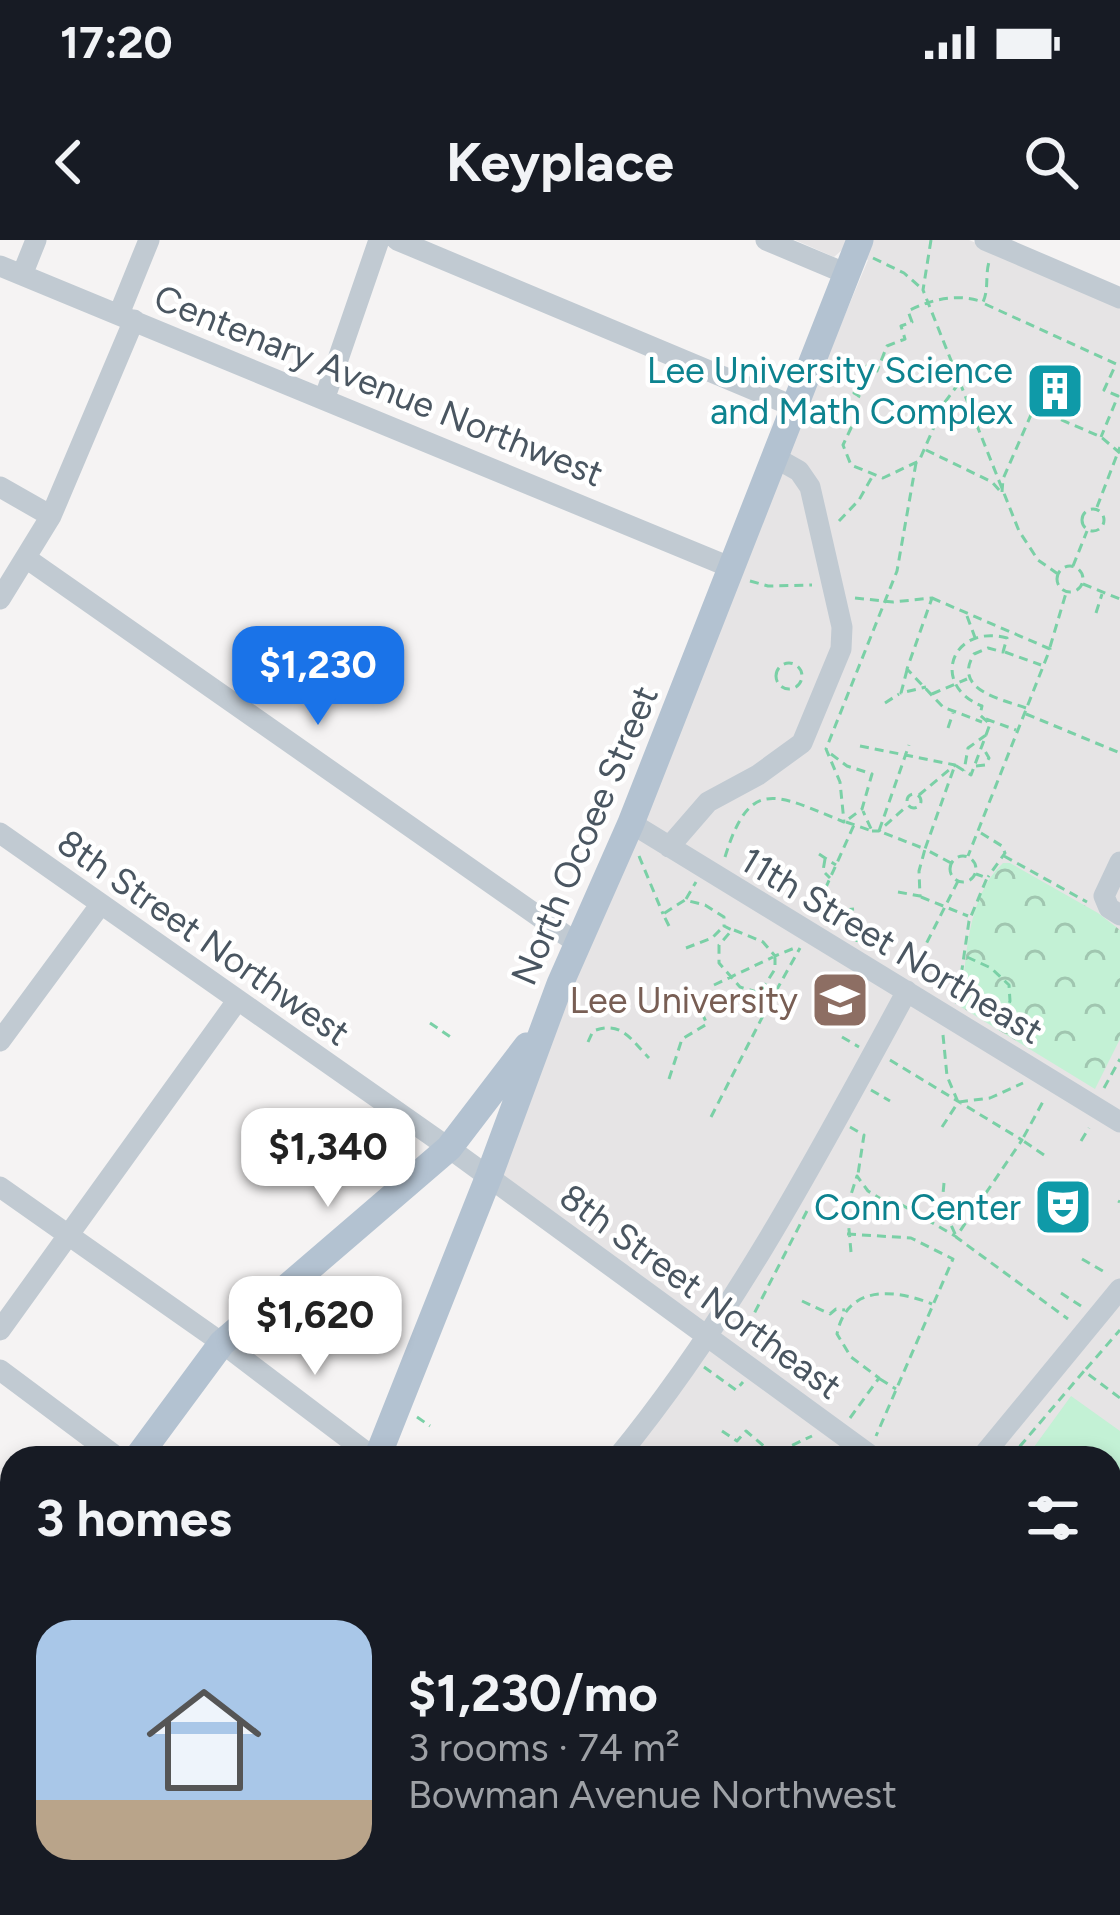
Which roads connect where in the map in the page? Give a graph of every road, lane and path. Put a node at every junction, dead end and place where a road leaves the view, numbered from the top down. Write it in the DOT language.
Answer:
graph roads {
  1 [pos="36,240"];
  2 [pos="149,240"];
  3 [pos="380,240"];
  4 [pos="397,240"];
  5 [pos="766,240"];
  6 [pos="932,240"];
  7 [pos="868,243"];
  8 [pos="988,247"];
  9 [pos="0,266"];
  10 [pos="847,274"];
  11 [pos="22,275"];
  12 [pos="923,290"];
  13 [pos="1120,298"];
  14 [pos="928,302"];
  15 [pos="983,302"];
  16 [pos="127,317"];
  17 [pos="959,383"];
  18 [pos="325,397"];
  19 [pos="795,407"];
  20 [pos="1101,437"];
  21 [pos="924,449"];
  22 [pos="1119,451"];
  23 [pos="776,458"];
  24 [pos="873,475"];
  25 [pos="1108,478"];
  26 [pos="1120,482"];
  27 [pos="0,487"];
  28 [pos="1002,494"];
  29 [pos="1096,509"];
  30 [pos="51,516"];
  31 [pos="837,523"];
  32 [pos="1088,530"];
  33 [pos="26,558"];
  34 [pos="1073,566"];
  35 [pos="740,574"];
  36 [pos="1058,574"];
  37 [pos="1082,584"];
  38 [pos="813,585"];
  39 [pos="1066,591"];
  40 [pos="1102,592"];
  41 [pos="855,598"];
  42 [pos="932,598"];
  43 [pos="0,599"];
  44 [pos="1120,599"];
  45 [pos="1096,613"];
  46 [pos="967,616"];
  47 [pos="1018,636"];
  48 [pos="1007,638"];
  49 [pos="976,640"];
  50 [pos="1050,650"];
  51 [pos="1003,652"];
  52 [pos="1043,666"];
  53 [pos="908,669"];
  54 [pos="969,679"];
  55 [pos="955,683"];
  56 [pos="782,687"];
  57 [pos="926,687"];
  58 [pos="901,693"];
  59 [pos="988,693"];
  60 [pos="932,694"];
  61 [pos="885,704"];
  62 [pos="982,706"];
  63 [pos="1026,711"];
  64 [pos="953,712"];
  65 [pos="984,721"];
  66 [pos="948,728"];
  67 [pos="1018,731"];
  68 [pos="986,735"];
  69 [pos="860,746"];
  70 [pos="909,746"];
  71 [pos="982,746"];
  72 [pos="957,747"];
  73 [pos="826,749"];
  74 [pos="967,751"];
  75 [pos="1120,753"];
  76 [pos="904,756"];
  77 [pos="955,765"];
  78 [pos="974,766"];
  79 [pos="964,771"];
  80 [pos="919,795"];
  81 [pos="908,806"];
  82 [pos="862,809"];
  83 [pos="854,825"];
  84 [pos="876,831"];
  85 [pos="978,831"];
  86 [pos="0,833"];
  87 [pos="635,840"];
  88 [pos="669,847"];
  89 [pos="925,849"];
  90 [pos="819,854"];
  91 [pos="968,856"];
  92 [pos="1004,856"];
  93 [pos="716,858"];
  94 [pos="825,859"];
  95 [pos="629,860"];
  96 [pos="1120,862"];
  97 [pos="951,863"];
  98 [pos="723,864"];
  99 [pos="838,865"];
  100 [pos="976,874"];
  101 [pos="987,878"];
  102 [pos="832,879"];
  103 [pos="697,880"];
  104 [pos="958,881"];
  105 [pos="898,892"];
  106 [pos="920,896"];
  107 [pos="685,900"];
  108 [pos="820,903"];
  109 [pos="1089,903"];
  110 [pos="100,904"];
  111 [pos="944,907"];
  112 [pos="854,910"];
  113 [pos="847,912"];
  114 [pos="663,914"];
  115 [pos="1120,915"];
  116 [pos="812,918"];
  117 [pos="970,918"];
  118 [pos="669,926"];
  119 [pos="724,926"];
  120 [pos="732,930"];
  121 [pos="783,935"];
  122 [pos="578,944"];
  123 [pos="800,946"];
  124 [pos="856,946"];
  125 [pos="686,948"];
  126 [pos="775,956"];
  127 [pos="965,957"];
  128 [pos="919,958"];
  129 [pos="731,977"];
  130 [pos="560,984"];
  131 [pos="714,985"];
  132 [pos="907,991"];
  133 [pos="760,993"];
  134 [pos="237,1001"];
  135 [pos="767,1007"];
  136 [pos="957,1007"];
  137 [pos="702,1013"];
  138 [pos="430,1023"];
  139 [pos="944,1031"];
  140 [pos="998,1033"];
  141 [pos="842,1037"];
  142 [pos="452,1039"];
  143 [pos="0,1041"];
  144 [pos="588,1042"];
  145 [pos="860,1048"];
  146 [pos="649,1058"];
  147 [pos="886,1058"];
  148 [pos="1120,1059"];
  149 [pos="669,1078"];
  150 [pos="1100,1095"];
  151 [pos="958,1102"];
  152 [pos="711,1117"];
  153 [pos="1093,1121"];
  154 [pos="1120,1122"];
  155 [pos="849,1127"];
  156 [pos="942,1127"];
  157 [pos="1022,1140"];
  158 [pos="1081,1141"];
  159 [pos="449,1148"];
  160 [pos="1044,1155"];
  161 [pos="489,1176"];
  162 [pos="857,1176"];
  163 [pos="944,1183"];
  164 [pos="0,1187"];
  165 [pos="986,1197"];
  166 [pos="810,1205"];
  167 [pos="1008,1213"];
  168 [pos="847,1234"];
  169 [pos="70,1237"];
  170 [pos="956,1238"];
  171 [pos="851,1252"];
  172 [pos="1082,1259"];
  173 [pos="771,1283"];
  174 [pos="1118,1284"];
  175 [pos="779,1288"];
  176 [pos="1061,1293"];
  177 [pos="802,1300"];
  178 [pos="932,1304"];
  179 [pos="1087,1310"];
  180 [pos="846,1311"];
  181 [pos="1120,1311"];
  182 [pos="830,1314"];
  183 [pos="1074,1322"];
  184 [pos="0,1330"];
  185 [pos="837,1330"];
  186 [pos="1120,1330"];
  187 [pos="222,1343"];
  188 [pos="710,1347"];
  189 [pos="738,1348"];
  190 [pos="0,1370"];
  191 [pos="1084,1371"];
  192 [pos="749,1378"];
  193 [pos="879,1378"];
  194 [pos="896,1389"];
  195 [pos="1120,1398"];
  196 [pos="415,1415"];
  197 [pos="846,1424"];
  198 [pos="430,1426"];
  199 [pos="722,1431"];
  200 [pos="102,1446"];
  201 [pos="146,1446"];
  202 [pos="359,1446"];
  203 [pos="380,1446"];
  204 [pos="627,1446"];
  205 [pos="765,1446"];
  206 [pos="794,1446"];
  207 [pos="835,1446"];
  208 [pos="867,1446"];
  209 [pos="875,1446"];
  210 [pos="990,1446"];
  211 [pos="1008,1446"];
  212 [pos="1020,1446"];
  1 -- 11 [label="street"];
  2 -- 16 [label="street"];
  3 -- 18 [label="street"];
  4 -- 19 [label="street"];
  5 -- 10 [label="street"];
  6 -- 12 [label="path"];
  7 -- 10 [label="main road, North Ocoee Street"];
  7 -- 12 [label="path"];
  8 -- 13 [label="street"];
  8 -- 15 [label="path"];
  9 -- 11 [label="street, Centenary Avenue Northwest"];
  10 -- 19 [label="main road, North Ocoee Street"];
  11 -- 16 [label="street, Centenary Avenue Northwest"];
  12 -- 14 [label="path"];
  14 -- 15 [label="path"];
  14 -- 17 [label="path"];
  14 -- 24 [label="path"];
  15 -- 20 [label="path"];
  16 -- 18 [label="street, Centenary Avenue Northwest"];
  16 -- 30 [label="street"];
  17 -- 21 [label="path"];
  17 -- 28 [label="path"];
  18 -- 35 [label="street, Centenary Avenue Northwest"];
  19 -- 23 [label="main road, North Ocoee Street"];
  20 -- 22 [label="path"];
  20 -- 28 [label="path"];
  21 -- 24 [label="path"];
  21 -- 28 [label="path"];
  22 -- 25 [label="path"];
  23 -- 35 [label="main road, North Ocoee Street"];
  23 -- 88 [label="street"];
  24 -- 31 [label="path"];
  25 -- 26 [label="path"];
  25 -- 29 [label="path"];
  27 -- 30 [label="street"];
  28 -- 36 [label="path"];
  29 -- 32 [label="path"];
  29 -- 32 [label="path"];
  30 -- 33 [label="street"];
  32 -- 34 [label="path"];
  33 -- 43 [label="street"];
  33 -- 122 [label="street"];
  34 -- 36 [label="path"];
  34 -- 37 [label="path"];
  35 -- 38 [label="path"];
  35 -- 87 [label="main road, North Ocoee Street"];
  36 -- 39 [label="path"];
  37 -- 39 [label="path"];
  37 -- 40 [label="path"];
  39 -- 50 [label="path"];
  40 -- 44 [label="path"];
  40 -- 45 [label="path"];
  41 -- 42 [label="path"];
  42 -- 46 [label="path"];
  42 -- 53 [label="path"];
  46 -- 47 [label="path"];
  46 -- 49 [label="path"];
  47 -- 48 [label="path"];
  47 -- 50 [label="path"];
  48 -- 49 [label="path"];
  48 -- 51 [label="path"];
  49 -- 55 [label="path"];
  50 -- 52 [label="path"];
  51 -- 52 [label="path"];
  51 -- 54 [label="path"];
  52 -- 63 [label="path"];
  53 -- 57 [label="path"];
  53 -- 58 [label="path"];
  54 -- 55 [label="path"];
  54 -- 59 [label="path"];
  55 -- 60 [label="path"];
  55 -- 62 [label="path"];
  56 -- 56 [label="path"];
  57 -- 58 [label="path"];
  57 -- 60 [label="path"];
  58 -- 61 [label="path"];
  59 -- 62 [label="path"];
  59 -- 63 [label="path"];
  60 -- 64 [label="path"];
  62 -- 65 [label="path"];
  63 -- 67 [label="path"];
  63 -- 75 [label="path"];
  64 -- 65 [label="path"];
  64 -- 66 [label="path"];
  65 -- 67 [label="path"];
  65 -- 68 [label="path"];
  67 -- 85 [label="path"];
  68 -- 71 [label="path"];
  68 -- 74 [label="path"];
  69 -- 76 [label="path"];
  70 -- 76 [label="path"];
  71 -- 78 [label="path"];
  71 -- 78 [label="path"];
  72 -- 74 [label="path"];
  73 -- 82 [label="path"];
  74 -- 79 [label="path"];
  76 -- 77 [label="path"];
  76 -- 84 [label="path"];
  77 -- 79 [label="path"];
  77 -- 80 [label="path"];
  77 -- 89 [label="path"];
  78 -- 79 [label="path"];
  80 -- 81 [label="path"];
  80 -- 81 [label="path"];
  81 -- 84 [label="path"];
  82 -- 83 [label="path"];
  82 -- 84 [label="path"];
  83 -- 84 [label="path"];
  83 -- 99 [label="path"];
  84 -- 89 [label="path"];
  85 -- 91 [label="path"];
  85 -- 92 [label="path"];
  86 -- 110 [label="street, 8th Street Northwest"];
  87 -- 88 [label="street, 11th Street Northeast"];
  87 -- 95 [label="path"];
  87 -- 114 [label="path"];
  87 -- 122 [label="main road, North Ocoee Street"];
  88 -- 132 [label="street, 11th Street Northeast"];
  89 -- 97 [label="path"];
  89 -- 106 [label="path"];
  90 -- 94 [label="path"];
  91 -- 97 [label="path"];
  91 -- 100 [label="path"];
  92 -- 101 [label="path"];
  92 -- 109 [label="path"];
  93 -- 98 [label="path"];
  94 -- 99 [label="path"];
  94 -- 102 [label="path"];
  96 -- 115 [label="street"];
  97 -- 104 [label="path"];
  99 -- 102 [label="path"];
  100 -- 101 [label="path"];
  100 -- 104 [label="path"];
  101 -- 117 [label="path"];
  102 -- 108 [label="path"];
  103 -- 107 [label="path"];
  104 -- 111 [label="path"];
  105 -- 106 [label="path"];
  106 -- 111 [label="path"];
  107 -- 114 [label="path"];
  107 -- 119 [label="path"];
  108 -- 113 [label="path"];
  108 -- 116 [label="path"];
  110 -- 134 [label="street, 8th Street Northwest"];
  110 -- 143 [label="street"];
  111 -- 117 [label="path"];
  111 -- 128 [label="path"];
  112 -- 113 [label="path"];
  113 -- 124 [label="path"];
  114 -- 118 [label="path"];
  117 -- 127 [label="path"];
  119 -- 120 [label="path"];
  119 -- 125 [label="path"];
  120 -- 126 [label="path"];
  120 -- 129 [label="path"];
  121 -- 123 [label="path"];
  122 -- 130 [label="main road, North Ocoee Street"];
  123 -- 126 [label="path"];
  123 -- 135 [label="path"];
  126 -- 129 [label="path"];
  126 -- 133 [label="path"];
  127 -- 136 [label="path"];
  127 -- 140 [label="path"];
  129 -- 131 [label="path"];
  129 -- 133 [label="path"];
  130 -- 159 [label="main road"];
  130 -- 161 [label="main road, North Ocoee Street"];
  132 -- 154 [label="street, 11th Street Northeast"];
  132 -- 188 [label="street"];
  133 -- 135 [label="path"];
  134 -- 159 [label="street, 8th Street Northwest"];
  134 -- 169 [label="street"];
  135 -- 152 [label="path"];
  137 -- 149 [label="path"];
  138 -- 142 [label="path"];
  139 -- 151 [label="path"];
  141 -- 145 [label="path"];
  144 -- 146 [label="path"];
  147 -- 151 [label="path"];
  148 -- 150 [label="path"];
  151 -- 156 [label="path"];
  151 -- 157 [label="path"];
  151 -- 157 [label="path"];
  153 -- 158 [label="path"];
  155 -- 162 [label="path"];
  157 -- 160 [label="path"];
  157 -- 165 [label="path"];
  159 -- 161 [label="street, 8th Street Northwest"];
  159 -- 187 [label="main road"];
  161 -- 188 [label="street, 8th Street Northeast"];
  161 -- 203 [label="main road, North Ocoee Street"];
  162 -- 168 [label="path"];
  162 -- 170 [label="path"];
  163 -- 170 [label="path"];
  164 -- 169 [label="street"];
  165 -- 167 [label="path"];
  165 -- 170 [label="path"];
  166 -- 173 [label="path"];
  168 -- 171 [label="path"];
  168 -- 178 [label="path"];
  169 -- 184 [label="street"];
  169 -- 187 [label="street"];
  170 -- 183 [label="path"];
  172 -- 174 [label="path"];
  173 -- 175 [label="path"];
  173 -- 189 [label="path"];
  174 -- 210 [label="street"];
  176 -- 179 [label="path"];
  177 -- 182 [label="path"];
  178 -- 180 [label="path"];
  178 -- 194 [label="path"];
  180 -- 182 [label="path"];
  180 -- 185 [label="path"];
  181 -- 211 [label="street"];
  182 -- 185 [label="path"];
  185 -- 193 [label="path"];
  186 -- 191 [label="path"];
  187 -- 201 [label="main road"];
  187 -- 202 [label="street"];
  188 -- 192 [label="path"];
  188 -- 204 [label="street"];
  188 -- 208 [label="street, 8th Street Northeast"];
  190 -- 200 [label="street"];
  191 -- 195 [label="path"];
  191 -- 212 [label="path"];
  193 -- 194 [label="path"];
  193 -- 197 [label="path"];
  194 -- 209 [label="path"];
  196 -- 198 [label="path"];
  199 -- 205 [label="path"];
  206 -- 207 [label="path"];
}
